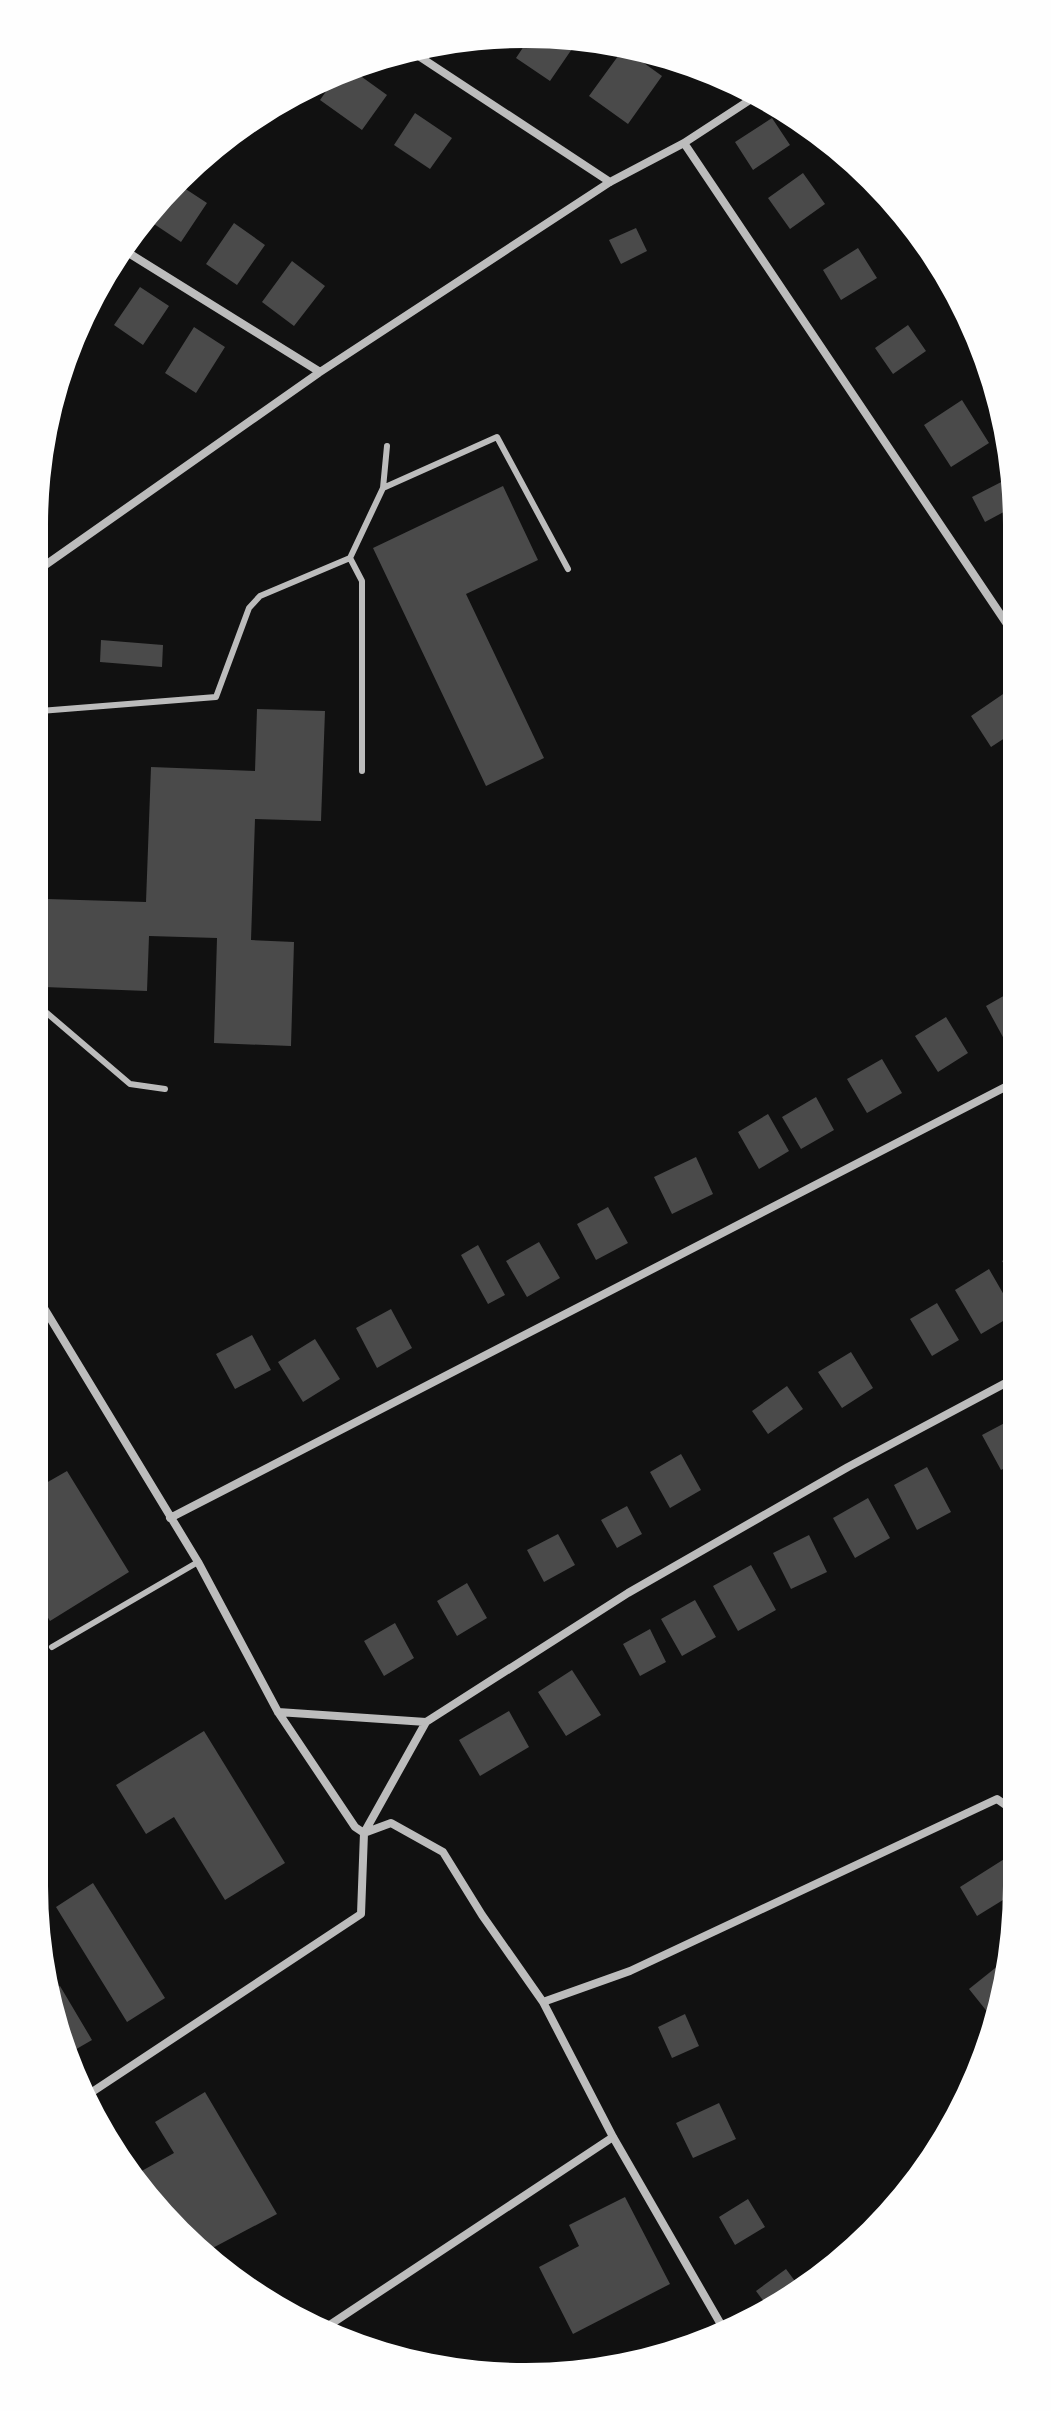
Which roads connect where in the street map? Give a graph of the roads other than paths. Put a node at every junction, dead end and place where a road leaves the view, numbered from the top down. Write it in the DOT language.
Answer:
graph roads {
  1 [pos="423,59"];
  2 [pos="746,102"];
  3 [pos="684,143"];
  4 [pos="610,182"];
  5 [pos="132,255"];
  6 [pos="320,372"];
  7 [pos="387,446"];
  8 [pos="383,488"];
  9 [pos="350,558"];
  10 [pos="48,563"];
  11 [pos="568,569"];
  12 [pos="1003,618"];
  13 [pos="48,710"];
  14 [pos="362,771"];
  15 [pos="48,1014"];
  16 [pos="1003,1088"];
  17 [pos="165,1089"];
  18 [pos="48,1315"];
  19 [pos="1003,1384"];
  20 [pos="170,1518"];
  21 [pos="198,1562"];
  22 [pos="52,1647"];
  23 [pos="278,1712"];
  24 [pos="426,1722"];
  25 [pos="1003,1803"];
  26 [pos="364,1833"];
  27 [pos="543,2002"];
  28 [pos="94,2091"];
  29 [pos="613,2137"];
  30 [pos="719,2322"];
  31 [pos="333,2323"];
  1 -- 4 [label="street"];
  2 -- 3 [label="street"];
  3 -- 4 [label="street"];
  3 -- 12 [label="street"];
  4 -- 6 [label="street"];
  5 -- 6 [label="street"];
  6 -- 10 [label="street"];
  7 -- 8 [label="lane"];
  8 -- 9 [label="lane"];
  8 -- 11 [label="lane"];
  9 -- 13 [label="lane"];
  9 -- 14 [label="lane"];
  15 -- 17 [label="lane"];
  16 -- 20 [label="street"];
  18 -- 20 [label="street"];
  19 -- 24 [label="street"];
  20 -- 21 [label="street"];
  21 -- 22 [label="lane"];
  21 -- 23 [label="street"];
  23 -- 24 [label="street"];
  23 -- 26 [label="street"];
  24 -- 26 [label="street"];
  25 -- 27 [label="street"];
  26 -- 27 [label="street"];
  26 -- 28 [label="street"];
  27 -- 29 [label="street"];
  29 -- 30 [label="street"];
  29 -- 31 [label="street"];
}
